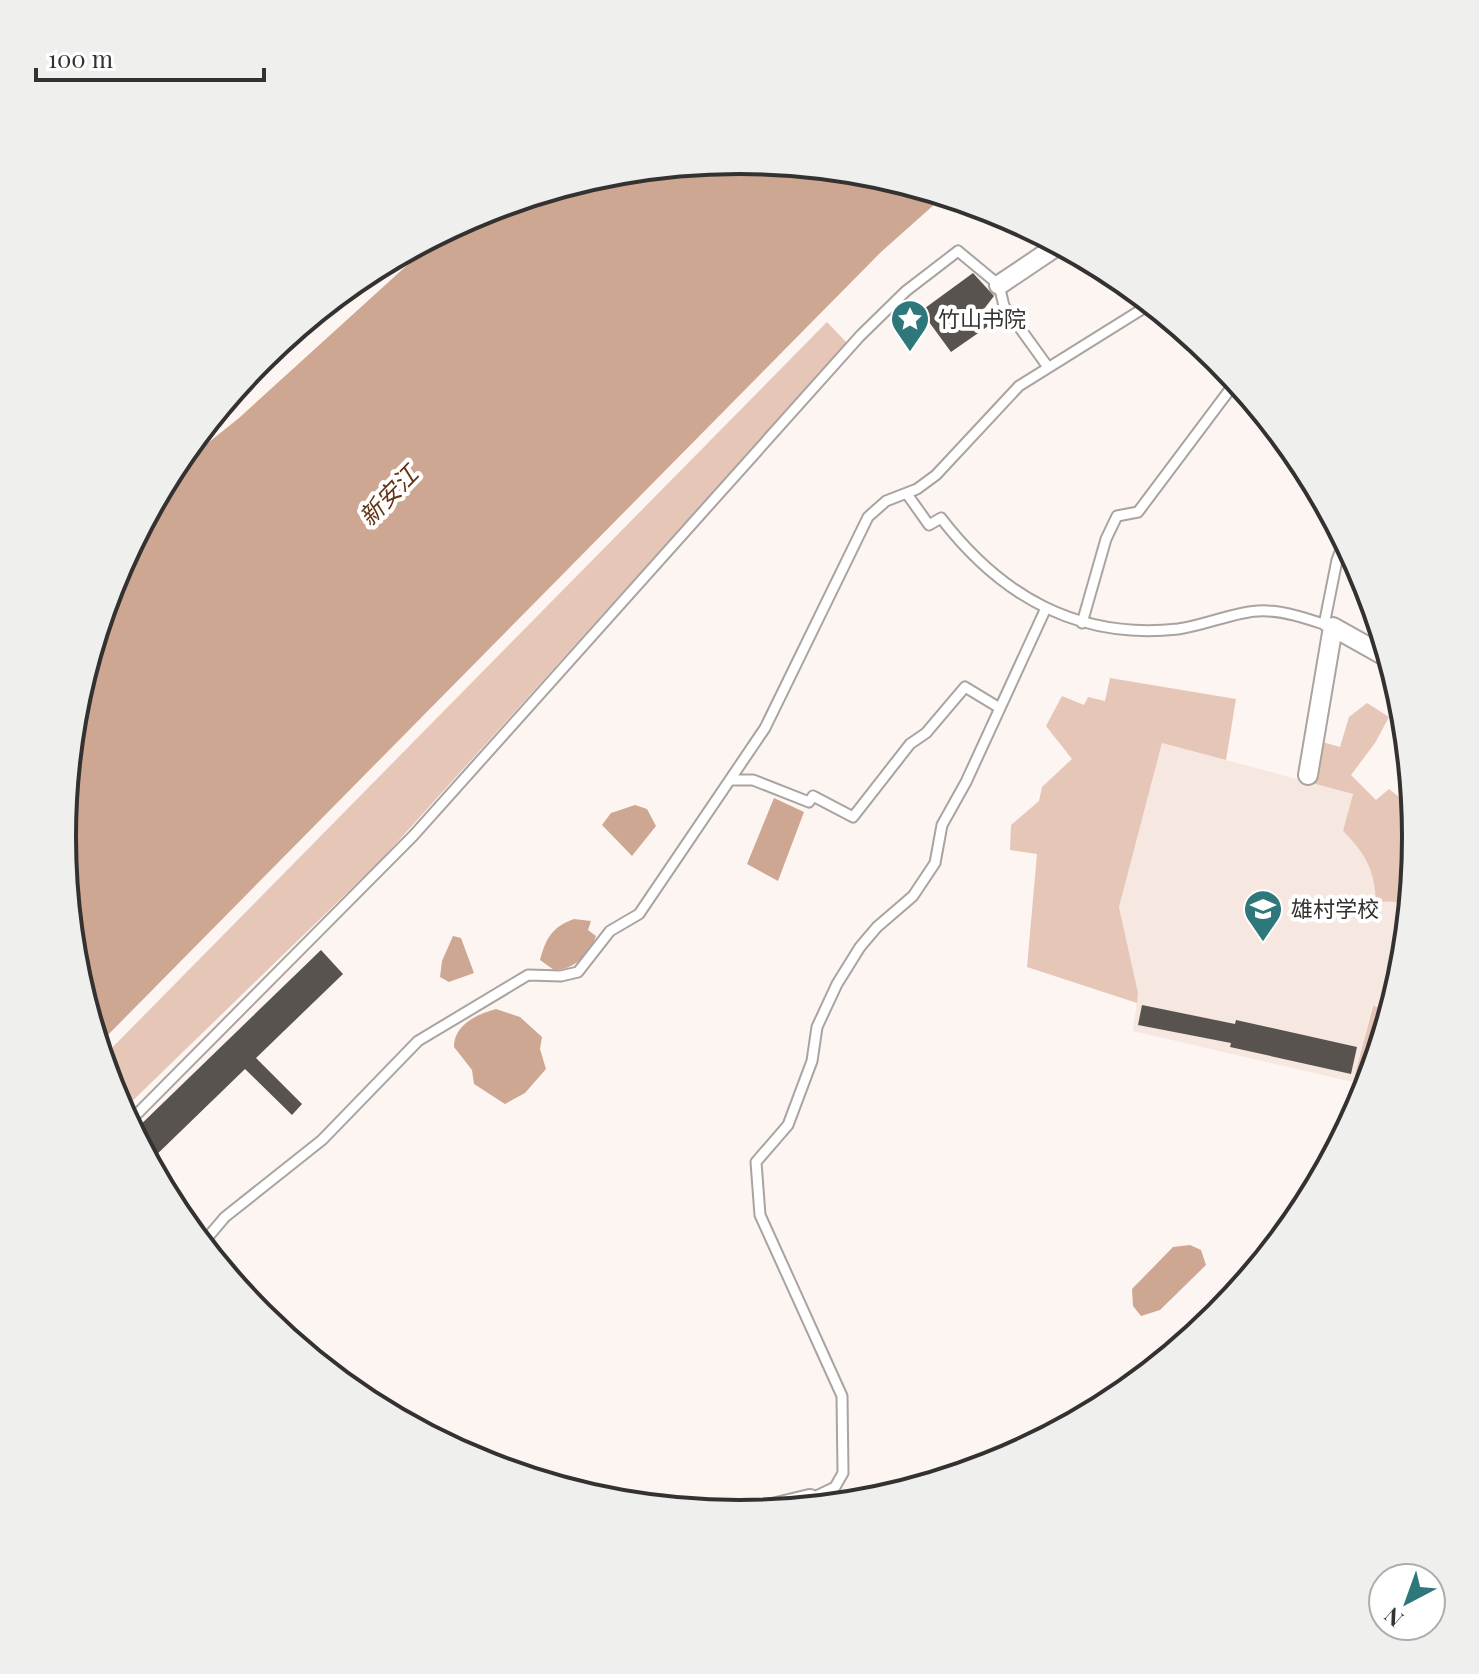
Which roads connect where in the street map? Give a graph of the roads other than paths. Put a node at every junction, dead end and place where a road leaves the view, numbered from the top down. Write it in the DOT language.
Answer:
graph roads {
  1 [pos="1050,251"];
  2 [pos="999,285"];
  3 [pos="1141,310"];
  4 [pos="1048,367"];
  5 [pos="1229,390"];
  6 [pos="907,494"];
  7 [pos="1339,554"];
  8 [pos="1046,608"];
  9 [pos="1082,623"];
  10 [pos="1329,626"];
  11 [pos="1376,651"];
  12 [pos="998,707"];
  13 [pos="1308,775"];
  14 [pos="732,780"];
  15 [pos="137,1114"];
  16 [pos="209,1236"];
  17 [pos="822,1495"];
  1 -- 2 [label="street"];
  2 -- 4 [label="lane"];
  2 -- 15 [label="lane"];
  3 -- 4 [label="lane"];
  4 -- 6 [label="lane"];
  5 -- 9 [label="lane"];
  6 -- 8 [label="lane"];
  6 -- 14 [label="lane"];
  7 -- 10 [label="lane"];
  8 -- 9 [label="lane"];
  8 -- 12 [label="lane"];
  9 -- 10 [label="lane"];
  10 -- 11 [label="street"];
  10 -- 13 [label="street"];
  12 -- 14 [label="lane"];
  12 -- 17 [label="lane"];
  14 -- 16 [label="lane"];
}
